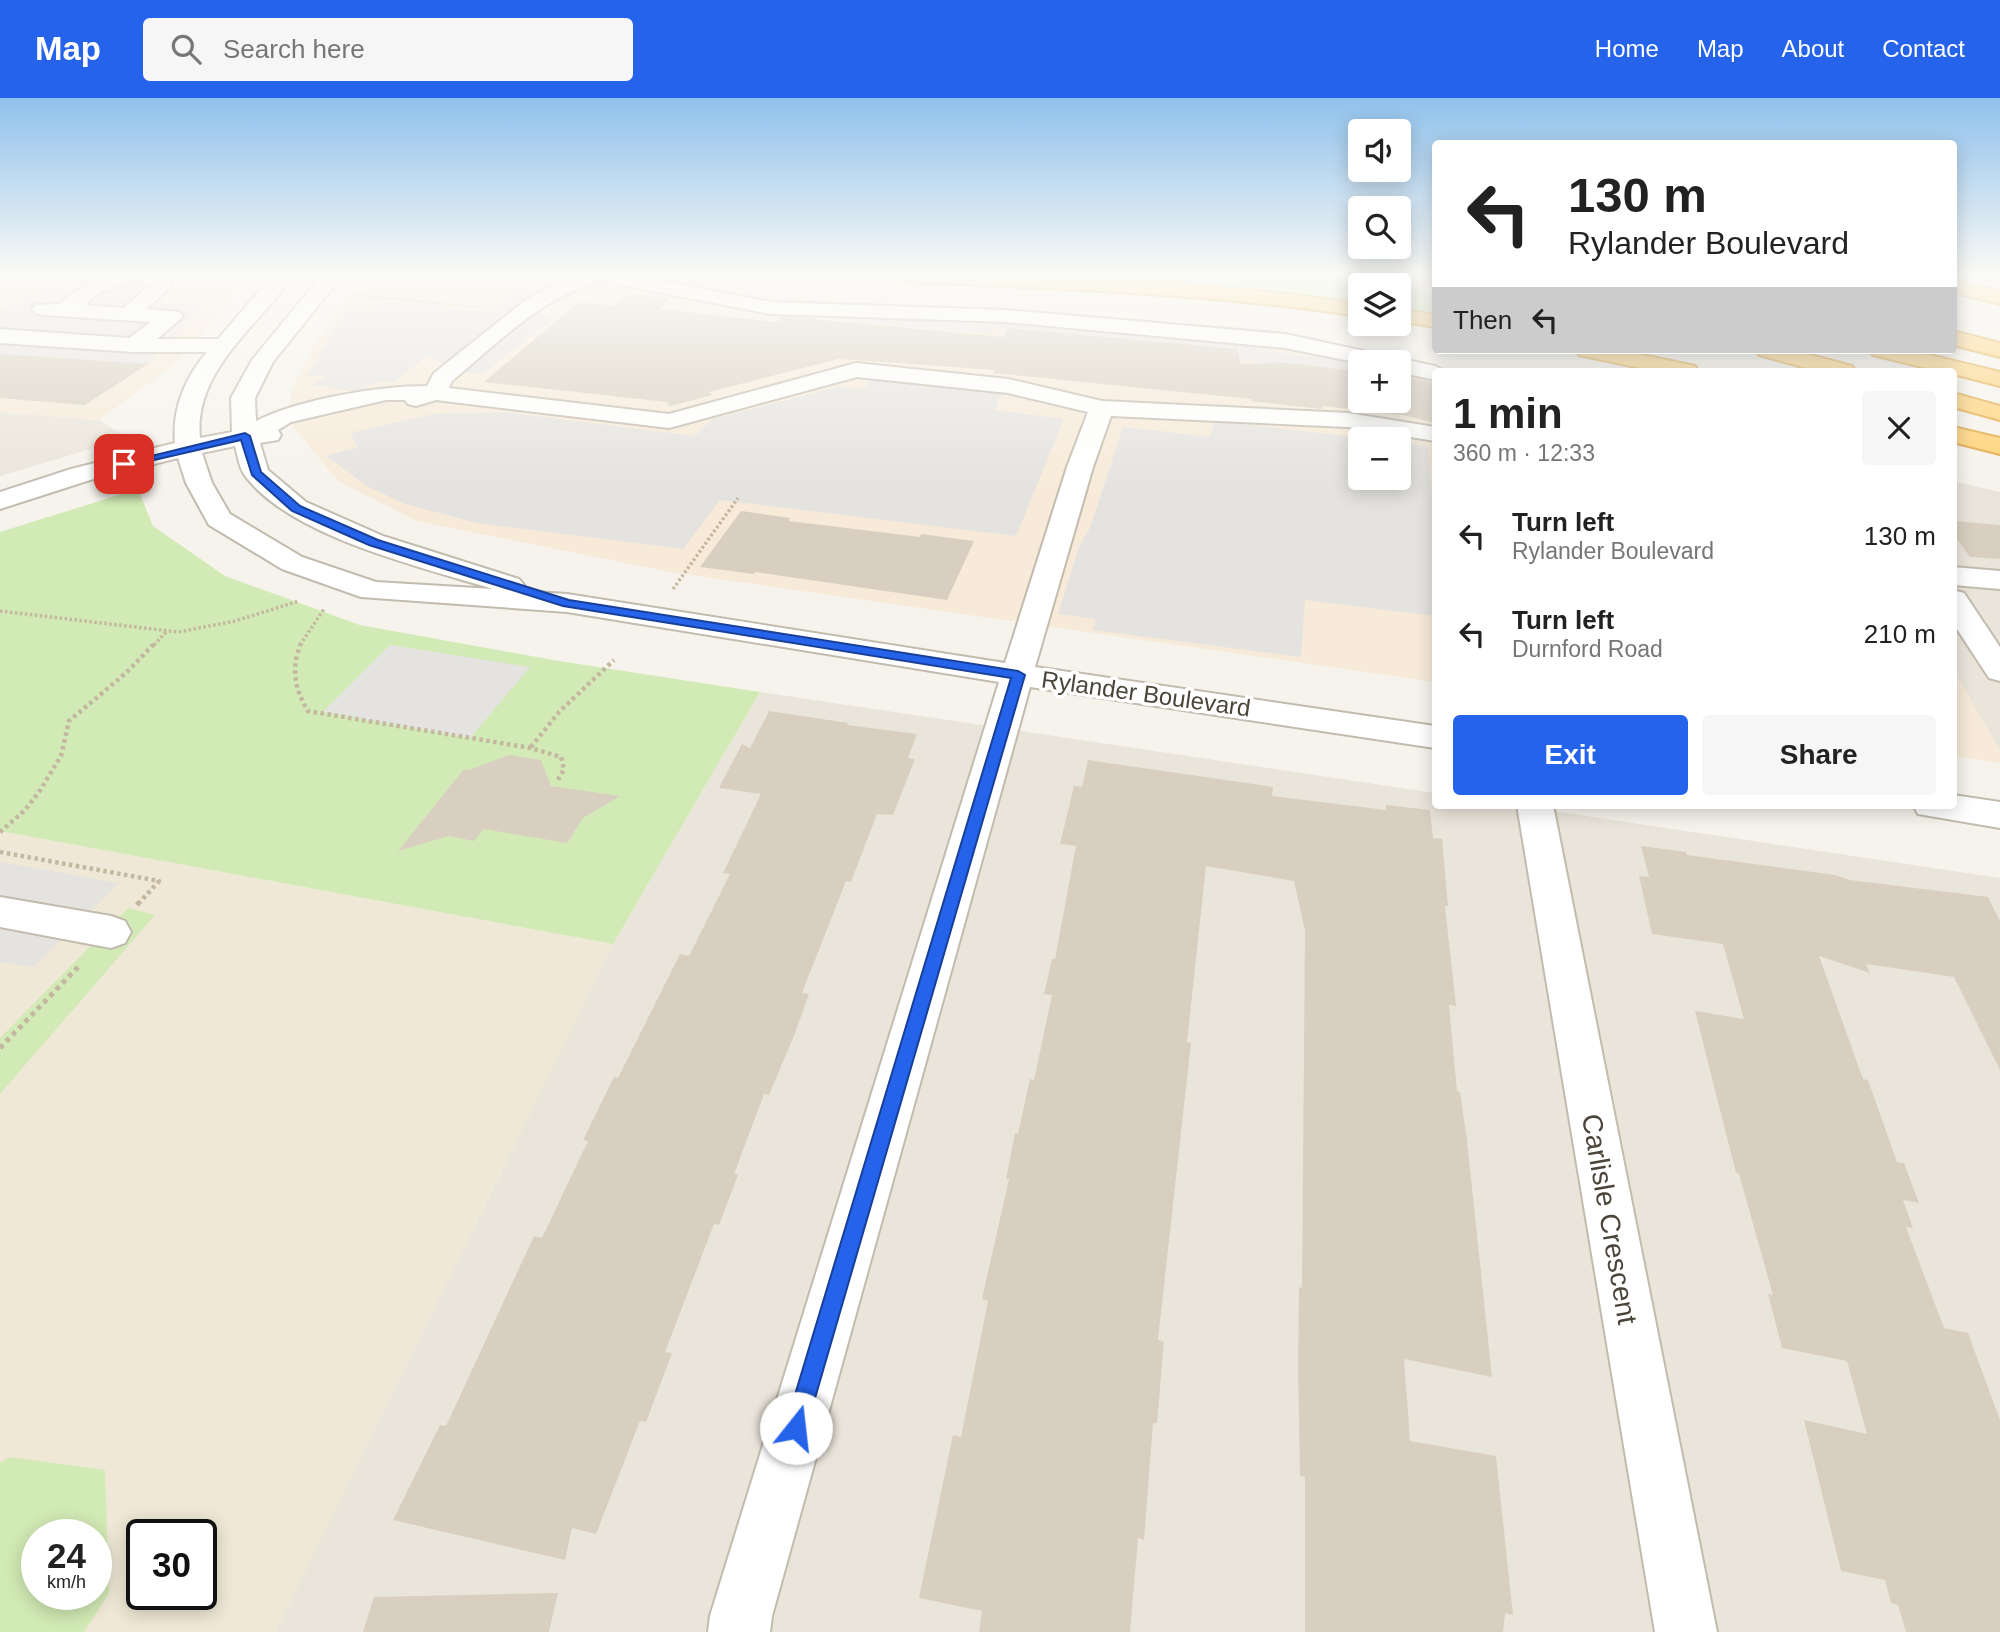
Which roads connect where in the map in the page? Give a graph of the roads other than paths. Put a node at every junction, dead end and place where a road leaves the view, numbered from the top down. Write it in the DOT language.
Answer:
graph roads {
  1 [pos="223,348"];
  2 [pos="274,348"];
  3 [pos="480,348"];
  4 [pos="1317,348"];
  5 [pos="1348,354"];
  6 [pos="1606,354"];
  7 [pos="1782,354"];
  8 [pos="1897,354"];
  9 [pos="1411,368"];
  10 [pos="1672,368"];
  11 [pos="1833,368"];
  12 [pos="1955,368"];
  13 [pos="1957,369"];
  14 [pos="1432,372"];
  15 [pos="2000,379"];
  16 [pos="435,393"];
  17 [pos="1957,401"];
  18 [pos="1102,408"];
  19 [pos="2000,413"];
  20 [pos="1432,434"];
  21 [pos="245,436"];
  22 [pos="1957,436"];
  23 [pos="2000,446"];
  24 [pos="188,448"];
  25 [pos="0,500"];
  26 [pos="1957,576"];
  27 [pos="2000,580"];
  28 [pos="568,603"];
  29 [pos="1957,605"];
  30 [pos="2000,671"];
  31 [pos="1018,675"];
  32 [pos="1432,737"];
  33 [pos="1536,809"];
  34 [pos="1957,809"];
  35 [pos="2000,815"];
  36 [pos="0,912"];
  37 [pos="111,932"];
  38 [pos="739,1632"];
  39 [pos="1686,1632"];
  1 -- 24 [label="street, Rylander Boulevard"];
  2 -- 21 [label="street, Rylander Boulevard"];
  3 -- 16 [label="street"];
  4 -- 5 [label="street"];
  6 -- 10 [label="highway"];
  7 -- 11 [label="highway"];
  8 -- 12 [label="highway"];
  9 -- 14 [label="street"];
  13 -- 15 [label="highway"];
  16 -- 18 [label="street"];
  16 -- 21 [label="street"];
  17 -- 19 [label="highway"];
  18 -- 20 [label="street"];
  18 -- 31 [label="street"];
  21 -- 24 [label="street"];
  21 -- 28 [label="street, Rylander Boulevard"];
  22 -- 23 [label="highway"];
  24 -- 25 [label="street"];
  24 -- 28 [label="street, Rylander Boulevard"];
  26 -- 27 [label="street"];
  28 -- 31 [label="street, Rylander Boulevard"];
  29 -- 30 [label="street"];
  31 -- 32 [label="street, Rylander Boulevard"];
  31 -- 38 [label="street"];
  33 -- 39 [label="street, Carlisle Crescent"];
  34 -- 35 [label="street"];
  36 -- 37 [label="street"];
}
